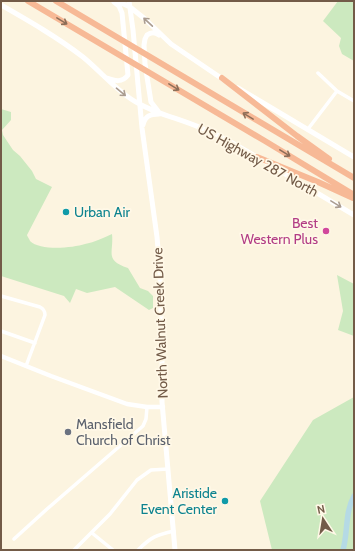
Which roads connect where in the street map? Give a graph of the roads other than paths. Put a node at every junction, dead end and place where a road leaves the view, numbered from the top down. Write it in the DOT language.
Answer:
graph roads {
  1 [pos="28,1"];
  2 [pos="114,1"];
  3 [pos="117,1"];
  4 [pos="129,1"];
  5 [pos="58,2"];
  6 [pos="1,5"];
  7 [pos="130,7"];
  8 [pos="164,38"];
  9 [pos="318,73"];
  10 [pos="105,77"];
  11 [pos="222,78"];
  12 [pos="337,91"];
  13 [pos="354,101"];
  14 [pos="140,104"];
  15 [pos="161,113"];
  16 [pos="142,128"];
  17 [pos="308,129"];
  18 [pos="256,157"];
  19 [pos="354,157"];
  20 [pos="354,174"];
  21 [pos="354,178"];
  22 [pos="354,195"];
  23 [pos="354,199"];
  24 [pos="354,215"];
  25 [pos="1,296"];
  26 [pos="1,331"];
  27 [pos="35,343"];
  28 [pos="1,356"];
  29 [pos="26,366"];
  30 [pos="147,407"];
  31 [pos="163,407"];
  32 [pos="168,469"];
  33 [pos="174,531"];
  34 [pos="92,533"];
  35 [pos="14,539"];
  36 [pos="74,550"];
  37 [pos="113,550"];
  38 [pos="138,550"];
  39 [pos="175,550"];
  1 -- 22 [label="highway, one-way"];
  2 -- 10 [label="main road"];
  3 -- 7 [label="main road"];
  4 -- 7 [label="main road, North Walnut Creek Drive"];
  21 -- 5 [label="highway, one-way"];
  6 -- 10 [label="main road, US Highway 287 North"];
  8 -- 7 [label="main road, one-way"];
  7 -- 14 [label="main road, North Walnut Creek Drive"];
  8 -- 11 [label="main road"];
  8 -- 15 [label="main road"];
  9 -- 12 [label="street"];
  10 -- 14 [label="main road, US Highway 287 North, one-way"];
  11 -- 17 [label="main road"];
  11 -- 20 [label="highway"];
  12 -- 13 [label="street"];
  12 -- 17 [label="street"];
  14 -- 15 [label="main road, US Highway 287 North"];
  14 -- 16 [label="main road, North Walnut Creek Drive"];
  15 -- 16 [label="main road"];
  15 -- 18 [label="main road, US Highway 287 North"];
  16 -- 31 [label="main road, North Walnut Creek Drive"];
  17 -- 19 [label="main road"];
  18 -- 23 [label="highway"];
  18 -- 24 [label="main road, US Highway 287 North, one-way"];
  25 -- 27 [label="street"];
  26 -- 27 [label="street"];
  27 -- 29 [label="street"];
  28 -- 29 [label="street"];
  29 -- 30 [label="street"];
  30 -- 31 [label="street"];
  30 -- 35 [label="street"];
  31 -- 32 [label="main road, North Walnut Creek Drive"];
  32 -- 33 [label="main road, North Walnut Creek Drive"];
  32 -- 34 [label="street"];
  33 -- 38 [label="street"];
  33 -- 39 [label="main road, North Walnut Creek Drive"];
  34 -- 36 [label="street"];
  34 -- 37 [label="street"];
}
